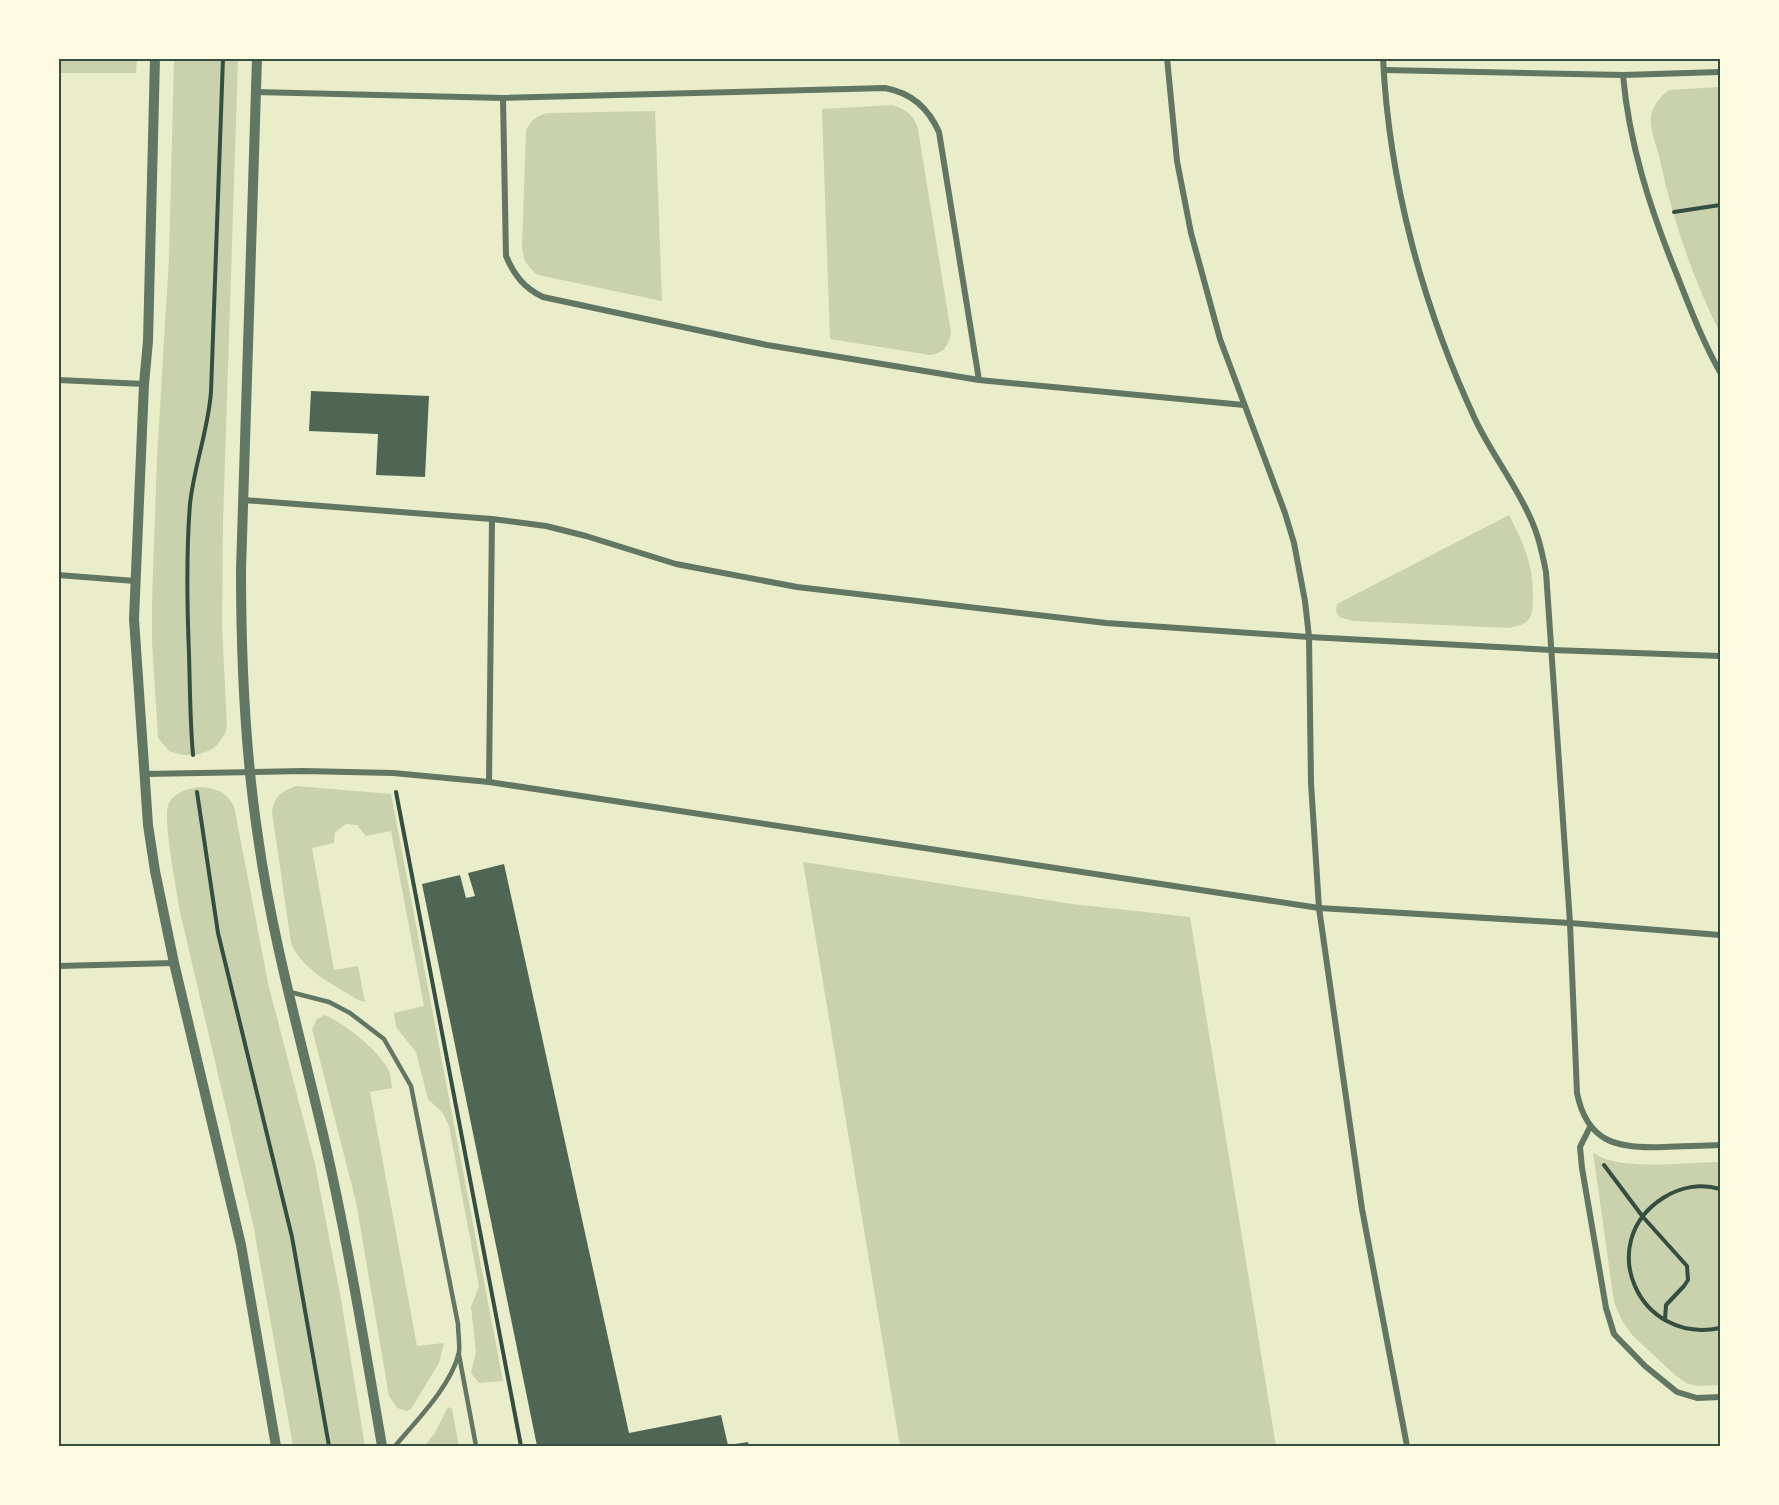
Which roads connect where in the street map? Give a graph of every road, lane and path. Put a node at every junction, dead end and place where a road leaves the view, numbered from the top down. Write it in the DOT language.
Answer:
graph roads {
  1 [pos="155,58"];
  2 [pos="257,58"];
  3 [pos="1167,58"];
  4 [pos="1383,58"];
  5 [pos="1384,70"];
  6 [pos="1720,72"];
  7 [pos="1623,75"];
  8 [pos="255,92"];
  9 [pos="503,98"];
  10 [pos="1720,205"];
  11 [pos="1654,216"];
  12 [pos="1720,372"];
  13 [pos="979,380"];
  14 [pos="58,381"];
  15 [pos="144,384"];
  16 [pos="1244,405"];
  17 [pos="243,501"];
  18 [pos="492,519"];
  19 [pos="58,575"];
  20 [pos="135,581"];
  21 [pos="1309,637"];
  22 [pos="1552,650"];
  23 [pos="1720,656"];
  24 [pos="249,771"];
  25 [pos="393,773"];
  26 [pos="144,774"];
  27 [pos="489,782"];
  28 [pos="1319,908"];
  29 [pos="1570,923"];
  30 [pos="1720,935"];
  31 [pos="174,963"];
  32 [pos="58,966"];
  33 [pos="287,991"];
  34 [pos="1590,1126"];
  35 [pos="1583,1138"];
  36 [pos="1720,1145"];
  37 [pos="1720,1189"];
  38 [pos="1643,1217"];
  39 [pos="1665,1320"];
  40 [pos="1720,1328"];
  41 [pos="459,1352"];
  42 [pos="1720,1397"];
  43 [pos="276,1446"];
  44 [pos="382,1446"];
  45 [pos="395,1446"];
  46 [pos="476,1446"];
  47 [pos="521,1446"];
  48 [pos="1407,1446"];
  1 -- 15 [label="street"];
  2 -- 8 [label="street"];
  3 -- 16 [label="street"];
  4 -- 5 [label="street"];
  5 -- 7 [label="street"];
  5 -- 22 [label="street"];
  6 -- 7 [label="street"];
  7 -- 11 [label="street"];
  8 -- 9 [label="street"];
  8 -- 17 [label="street"];
  9 -- 13 [label="street"];
  9 -- 13 [label="street"];
  10 -- 11 [label="path"];
  11 -- 12 [label="street"];
  13 -- 16 [label="street"];
  14 -- 15 [label="street"];
  15 -- 20 [label="street"];
  16 -- 21 [label="street"];
  17 -- 18 [label="street"];
  17 -- 24 [label="street"];
  18 -- 21 [label="street"];
  18 -- 27 [label="street"];
  19 -- 20 [label="street"];
  20 -- 26 [label="street"];
  21 -- 22 [label="street"];
  21 -- 28 [label="street"];
  22 -- 23 [label="street"];
  22 -- 29 [label="street"];
  24 -- 25 [label="street"];
  24 -- 26 [label="street"];
  24 -- 33 [label="street"];
  25 -- 27 [label="street"];
  25 -- 47 [label="path"];
  26 -- 31 [label="street"];
  27 -- 28 [label="street"];
  28 -- 29 [label="street"];
  28 -- 48 [label="street"];
  29 -- 30 [label="street"];
  29 -- 34 [label="street"];
  31 -- 32 [label="street"];
  31 -- 43 [label="street"];
  33 -- 41 [label="lane"];
  33 -- 44 [label="street"];
  34 -- 35 [label="street"];
  34 -- 36 [label="street"];
  35 -- 38 [label="path"];
  35 -- 42 [label="street"];
  37 -- 38 [label="path"];
  38 -- 39 [label="path"];
  38 -- 39 [label="path"];
  39 -- 40 [label="path"];
  41 -- 45 [label="lane"];
  41 -- 46 [label="lane"];
}
